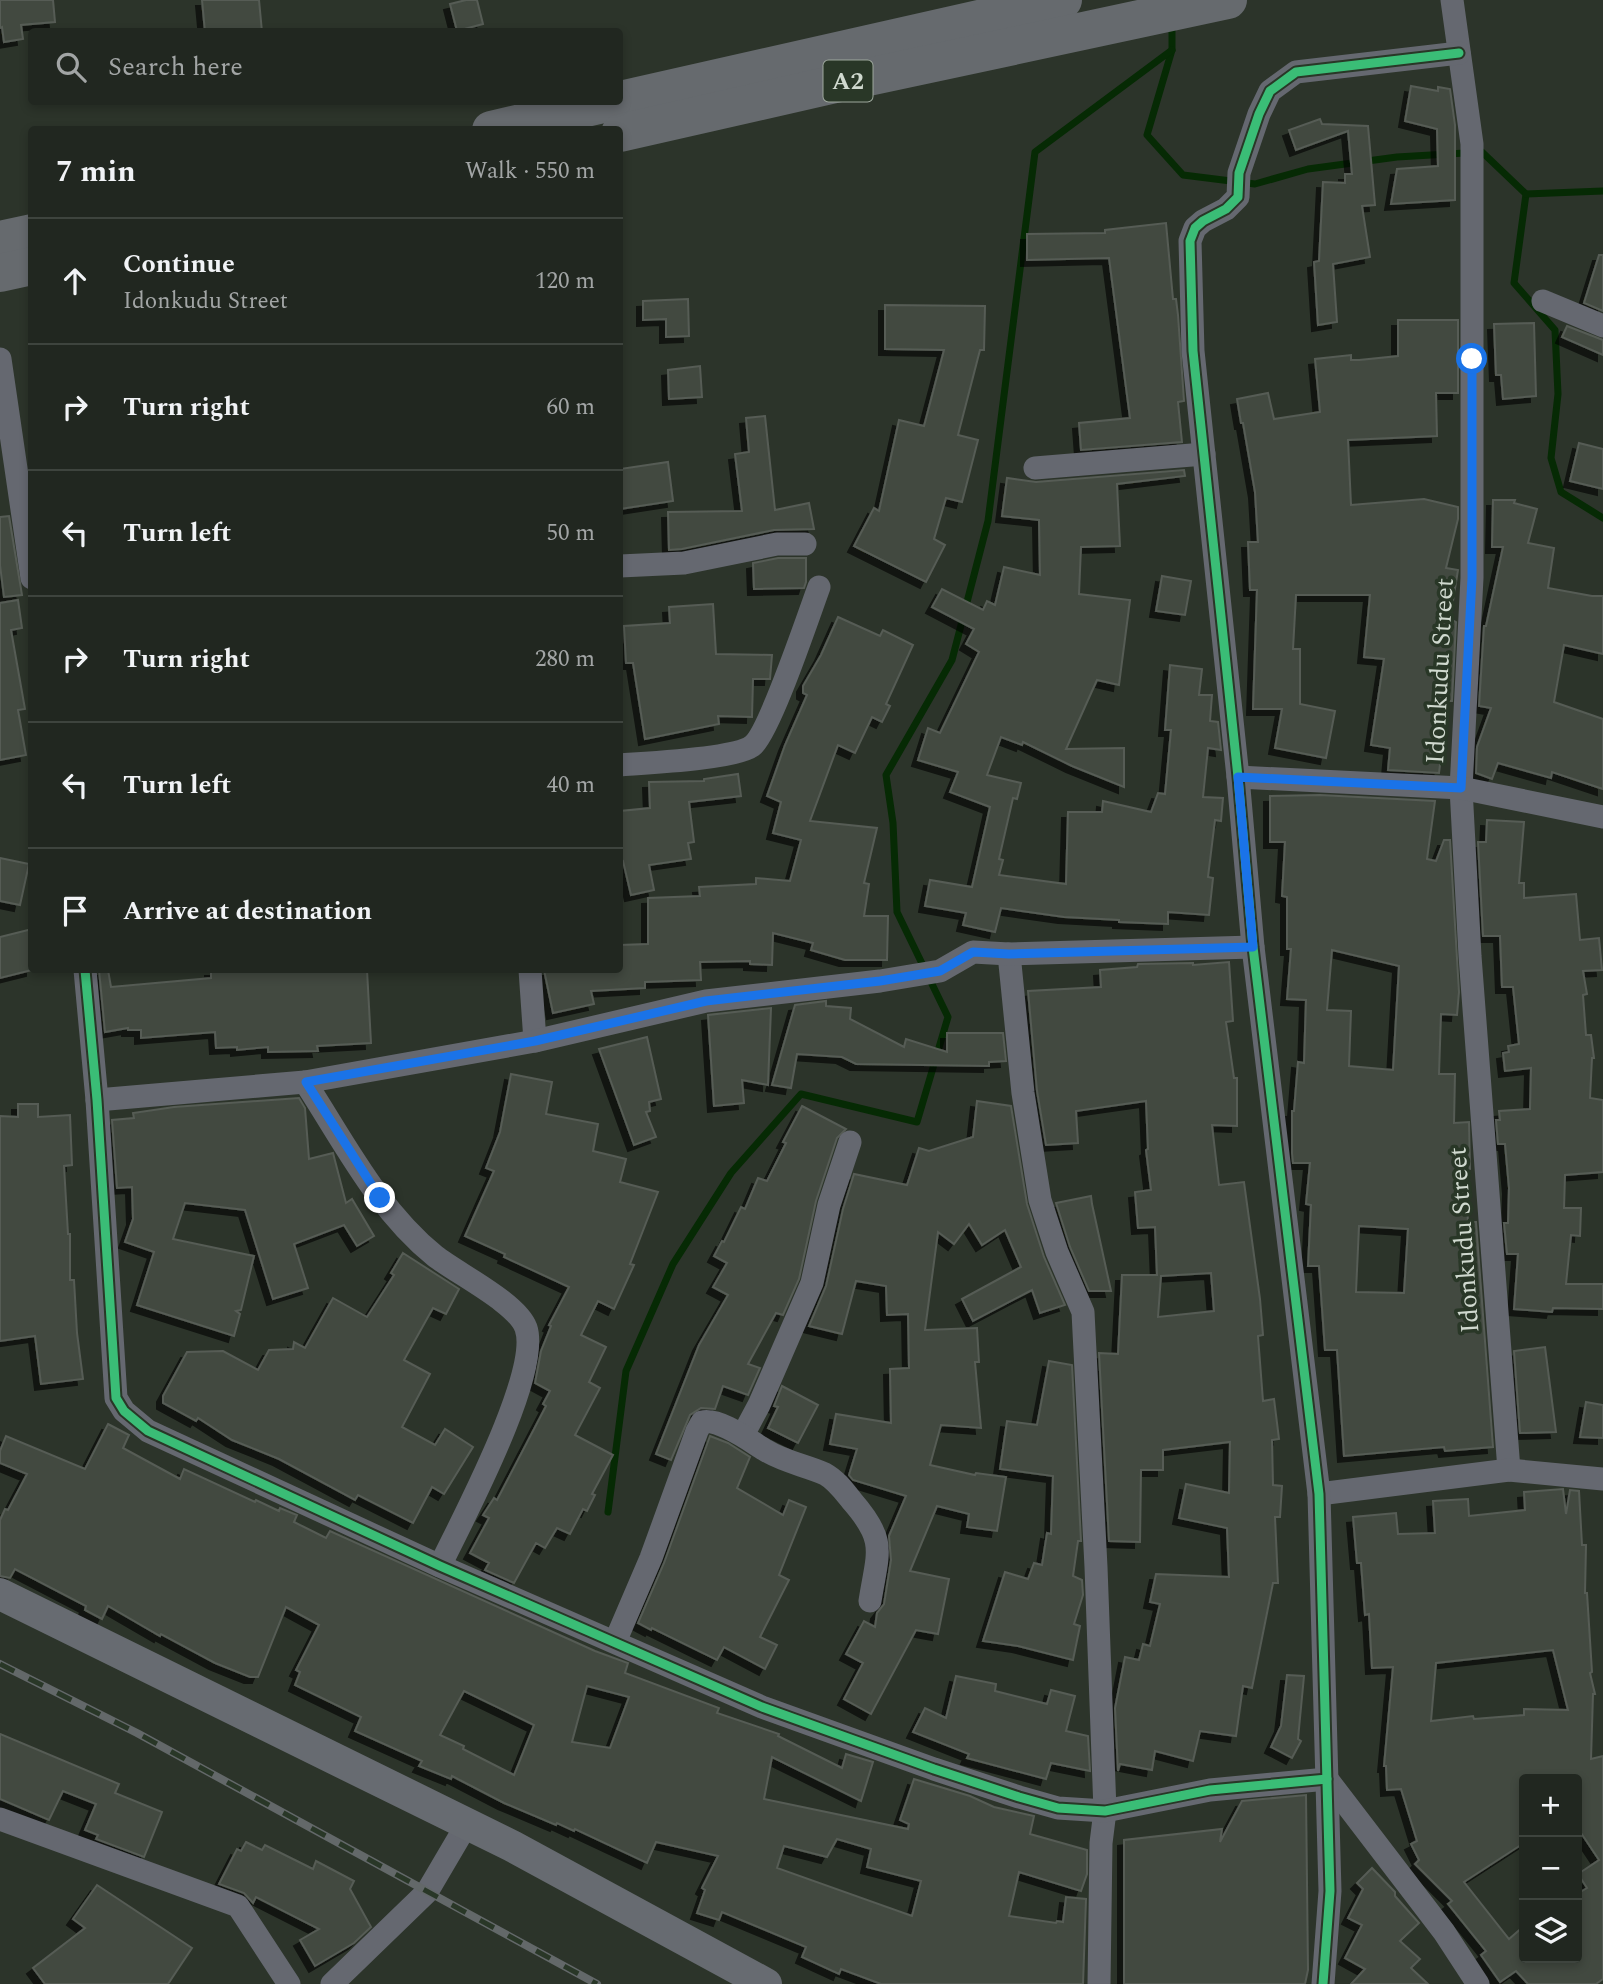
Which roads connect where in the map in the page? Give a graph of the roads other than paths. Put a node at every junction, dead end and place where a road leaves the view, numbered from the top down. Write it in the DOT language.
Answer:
graph roads {
  1 [pos="1063,0"];
  2 [pos="1228,0"];
  3 [pos="1452,0"];
  4 [pos="1459,53"];
  5 [pos="623,99"];
  6 [pos="599,105"];
  7 [pos="508,126"];
  8 [pos="623,132"];
  9 [pos="28,234"];
  10 [pos="0,240"];
  11 [pos="28,267"];
  12 [pos="0,273"];
  13 [pos="1543,301"];
  14 [pos="1603,326"];
  15 [pos="0,359"];
  16 [pos="1204,454"];
  17 [pos="1035,468"];
  18 [pos="805,544"];
  19 [pos="28,551"];
  20 [pos="623,566"];
  21 [pos="819,587"];
  22 [pos="623,765"];
  23 [pos="1238,777"];
  24 [pos="1461,788"];
  25 [pos="1603,817"];
  26 [pos="1253,947"];
  27 [pos="1009,954"];
  28 [pos="85,973"];
  29 [pos="530,973"];
  30 [pos="535,1041"];
  31 [pos="306,1082"];
  32 [pos="97,1100"];
  33 [pos="850,1142"];
  34 [pos="743,1435"];
  35 [pos="1509,1470"];
  36 [pos="1603,1479"];
  37 [pos="1319,1494"];
  38 [pos="440,1566"];
  39 [pos="0,1594"];
  40 [pos="870,1601"];
  41 [pos="615,1642"];
  42 [pos="1327,1779"];
  43 [pos="1105,1811"];
  44 [pos="0,1819"];
  45 [pos="467,1824"];
  46 [pos="289,1984"];
  47 [pos="331,1984"];
  48 [pos="766,1984"];
  49 [pos="1099,1984"];
  50 [pos="1323,1984"];
  51 [pos="1478,1984"];
  1 -- 5 [label="highway, A2"];
  2 -- 8 [label="highway, A2"];
  3 -- 4 [label="street, Idonkudu Street"];
  4 -- 16 [label="street"];
  4 -- 24 [label="street, Idonkudu Street"];
  6 -- 7 [label="highway"];
  9 -- 10 [label="highway"];
  11 -- 12 [label="highway"];
  13 -- 14 [label="street"];
  15 -- 19 [label="street"];
  16 -- 17 [label="street"];
  16 -- 23 [label="street"];
  18 -- 20 [label="street"];
  21 -- 22 [label="street"];
  23 -- 24 [label="street"];
  23 -- 26 [label="street"];
  24 -- 25 [label="street"];
  24 -- 35 [label="street, Idonkudu Street"];
  26 -- 27 [label="street"];
  26 -- 37 [label="street"];
  27 -- 30 [label="street"];
  27 -- 43 [label="street"];
  28 -- 32 [label="street"];
  29 -- 30 [label="street"];
  30 -- 31 [label="street"];
  31 -- 32 [label="street"];
  31 -- 38 [label="street"];
  32 -- 38 [label="street"];
  33 -- 34 [label="street"];
  34 -- 40 [label="street"];
  34 -- 41 [label="street"];
  35 -- 36 [label="street"];
  35 -- 37 [label="street"];
  37 -- 42 [label="street"];
  38 -- 41 [label="street"];
  39 -- 45 [label="main road"];
  41 -- 43 [label="street"];
  42 -- 43 [label="street"];
  42 -- 50 [label="street"];
  42 -- 51 [label="street"];
  43 -- 49 [label="street"];
  44 -- 46 [label="street"];
  45 -- 47 [label="street"];
  45 -- 48 [label="main road"];
}
